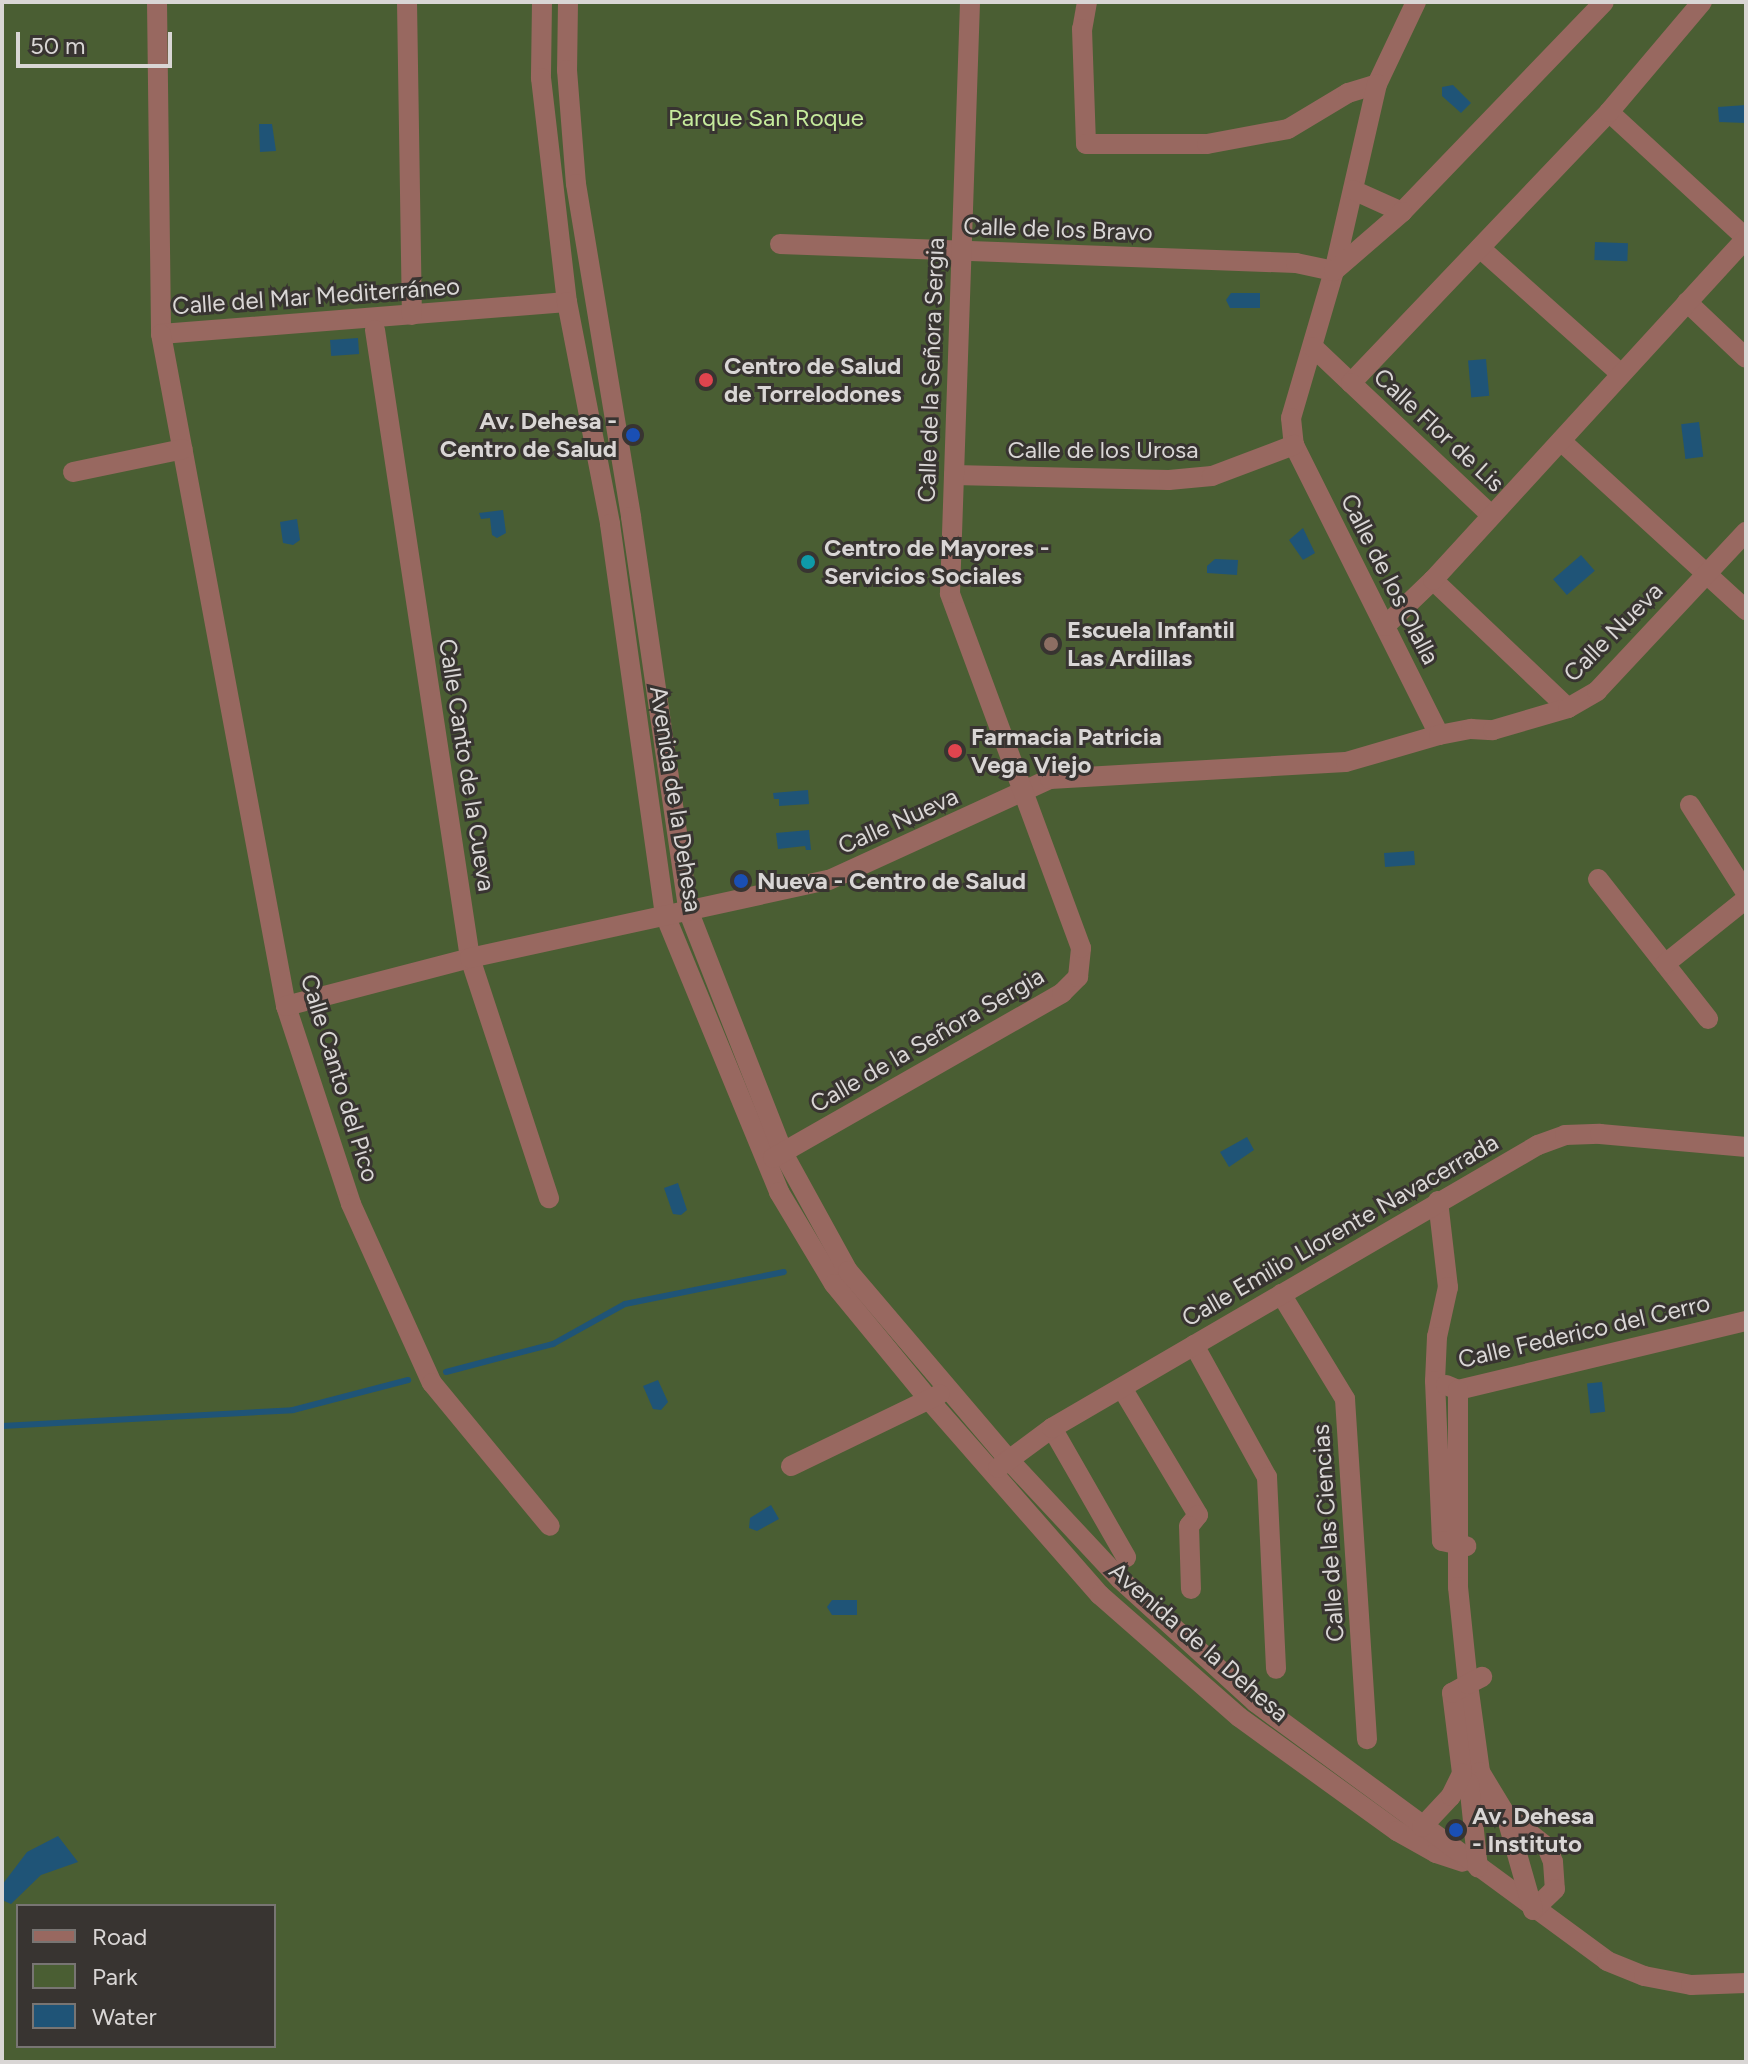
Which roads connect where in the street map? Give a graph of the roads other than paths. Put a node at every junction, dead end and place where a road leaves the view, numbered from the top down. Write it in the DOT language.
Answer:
graph roads {
  1 [pos="157,2"];
  2 [pos="407,2"];
  3 [pos="542,2"];
  4 [pos="568,2"];
  5 [pos="970,2"];
  6 [pos="1087,2"];
  7 [pos="1416,2"];
  8 [pos="1604,2"];
  9 [pos="1702,2"];
  10 [pos="1377,84"];
  11 [pos="1609,112"];
  12 [pos="1353,190"];
  13 [pos="1402,212"];
  14 [pos="584,233"];
  15 [pos="558,235"];
  16 [pos="1746,238"];
  17 [pos="780,244"];
  18 [pos="1480,248"];
  19 [pos="960,252"];
  20 [pos="1334,271"];
  21 [pos="567,302"];
  22 [pos="1687,302"];
  23 [pos="412,315"];
  24 [pos="375,330"];
  25 [pos="161,334"];
  26 [pos="1313,347"];
  27 [pos="1746,358"];
  28 [pos="1620,373"];
  29 [pos="1351,383"];
  30 [pos="1561,441"];
  31 [pos="1294,445"];
  32 [pos="183,449"];
  33 [pos="73,472"];
  34 [pos="954,475"];
  35 [pos="1491,515"];
  36 [pos="1746,532"];
  37 [pos="1707,574"];
  38 [pos="1433,580"];
  39 [pos="1746,610"];
  40 [pos="1385,626"];
  41 [pos="1568,708"];
  42 [pos="1439,735"];
  43 [pos="1022,792"];
  44 [pos="1690,805"];
  45 [pos="1598,879"];
  46 [pos="1746,896"];
  47 [pos="688,910"];
  48 [pos="665,915"];
  49 [pos="470,958"];
  50 [pos="1665,964"];
  51 [pos="286,1006"];
  52 [pos="1708,1019"];
  53 [pos="1746,1147"];
  54 [pos="774,1157"];
  55 [pos="549,1198"];
  56 [pos="1438,1201"];
  57 [pos="1281,1294"];
  58 [pos="1746,1321"];
  59 [pos="1194,1345"];
  60 [pos="1435,1381"];
  61 [pos="1122,1388"];
  62 [pos="1458,1390"];
  63 [pos="938,1395"];
  64 [pos="1052,1428"];
  65 [pos="791,1466"];
  66 [pos="1000,1466"];
  67 [pos="550,1526"];
  68 [pos="1462,1546"];
  69 [pos="1126,1557"];
  70 [pos="1191,1589"];
  71 [pos="1276,1669"];
  72 [pos="1475,1680"];
  73 [pos="1367,1739"];
  74 [pos="1466,1778"];
  75 [pos="1506,1815"];
  76 [pos="1422,1827"];
  77 [pos="1478,1868"];
  78 [pos="1533,1910"];
  79 [pos="1746,1983"];
  1 -- 25 [label="street, Calle del Mar Mediterráneo"];
  2 -- 23 [label="street"];
  3 -- 15 [label="street, Avenida de la Dehesa"];
  4 -- 14 [label="street, Avenida de la Dehesa"];
  5 -- 19 [label="street, Calle de la Señora Sergia"];
  6 -- 10 [label="street"];
  7 -- 10 [label="street"];
  8 -- 13 [label="street"];
  9 -- 11 [label="street, Calle Flor de Lis"];
  10 -- 12 [label="street"];
  11 -- 16 [label="street, Calle Flor de Lis"];
  11 -- 18 [label="street, Calle Flor de Lis"];
  12 -- 13 [label="street"];
  12 -- 20 [label="street"];
  13 -- 20 [label="street"];
  14 -- 15 [label="street"];
  14 -- 47 [label="street, Avenida de la Dehesa"];
  15 -- 21 [label="street, Avenida de la Dehesa"];
  16 -- 22 [label="street, Calle Flor de Lis"];
  17 -- 19 [label="street, Calle de los Bravo"];
  18 -- 28 [label="street"];
  18 -- 29 [label="street, Calle Flor de Lis"];
  19 -- 20 [label="street, Calle de los Bravo"];
  19 -- 34 [label="street, Calle de la Señora Sergia"];
  20 -- 26 [label="street"];
  21 -- 23 [label="street, Calle del Mar Mediterráneo"];
  21 -- 48 [label="street, Avenida de la Dehesa"];
  22 -- 27 [label="street"];
  22 -- 28 [label="street, Calle Flor de Lis"];
  23 -- 25 [label="street, Calle del Mar Mediterráneo"];
  24 -- 49 [label="street, Calle Canto de la Cueva"];
  25 -- 32 [label="street, Calle Canto del Pico"];
  26 -- 29 [label="street, Calle Flor de Lis"];
  26 -- 31 [label="street"];
  28 -- 30 [label="street, Calle Flor de Lis"];
  29 -- 35 [label="street, Calle Flor de Lis"];
  30 -- 35 [label="street, Calle Flor de Lis"];
  30 -- 37 [label="street"];
  31 -- 34 [label="street, Calle de los Urosa"];
  31 -- 40 [label="street, Calle de los Olalla"];
  32 -- 33 [label="street"];
  32 -- 51 [label="street, Calle Canto del Pico"];
  34 -- 43 [label="street, Calle de la Señora Sergia"];
  35 -- 38 [label="street, Calle Flor de Lis"];
  36 -- 37 [label="street, Calle Nueva"];
  37 -- 39 [label="street"];
  37 -- 41 [label="street, Calle Nueva"];
  38 -- 40 [label="street, Calle Flor de Lis"];
  38 -- 41 [label="street"];
  40 -- 42 [label="street, Calle de los Olalla"];
  41 -- 42 [label="street, Calle Nueva"];
  42 -- 43 [label="street, Calle Nueva"];
  43 -- 47 [label="street, Calle Nueva"];
  43 -- 54 [label="street, Calle de la Señora Sergia"];
  44 -- 46 [label="street"];
  45 -- 50 [label="street"];
  46 -- 50 [label="street"];
  47 -- 48 [label="street, Calle Nueva"];
  47 -- 54 [label="street, Avenida de la Dehesa"];
  48 -- 49 [label="street, Calle Nueva"];
  48 -- 54 [label="street, Avenida de la Dehesa"];
  49 -- 51 [label="street, Calle Nueva"];
  49 -- 55 [label="street, Calle Canto de la Cueva"];
  50 -- 52 [label="street"];
  51 -- 67 [label="street, Calle Canto del Pico"];
  53 -- 56 [label="street, Calle Emilio Llorente Navacerrada"];
  54 -- 63 [label="street, Avenida de la Dehesa"];
  56 -- 57 [label="street, Calle Emilio Llorente Navacerrada"];
  56 -- 60 [label="street"];
  57 -- 59 [label="street, Calle Emilio Llorente Navacerrada"];
  57 -- 73 [label="street, Calle de las Ciencias"];
  58 -- 62 [label="street, Calle Federico del Cerro"];
  59 -- 61 [label="street, Calle Emilio Llorente Navacerrada"];
  59 -- 71 [label="street"];
  60 -- 62 [label="street, Calle Federico del Cerro"];
  60 -- 68 [label="street"];
  61 -- 64 [label="street, Calle Emilio Llorente Navacerrada"];
  61 -- 70 [label="street"];
  62 -- 68 [label="street"];
  63 -- 65 [label="street"];
  63 -- 66 [label="street, Avenida de la Dehesa"];
  64 -- 66 [label="street, Calle Emilio Llorente Navacerrada"];
  64 -- 69 [label="street"];
  66 -- 76 [label="street, Avenida de la Dehesa"];
  66 -- 77 [label="street, Avenida de la Dehesa"];
  68 -- 72 [label="street"];
  72 -- 74 [label="street"];
  72 -- 75 [label="street"];
  74 -- 75 [label="street"];
  74 -- 76 [label="street"];
  74 -- 77 [label="street"];
  75 -- 78 [label="street"];
  75 -- 78 [label="street"];
  76 -- 77 [label="street, Avenida de la Dehesa"];
  77 -- 78 [label="street, Avenida de la Dehesa"];
  78 -- 79 [label="street, Avenida de la Dehesa"];
}
